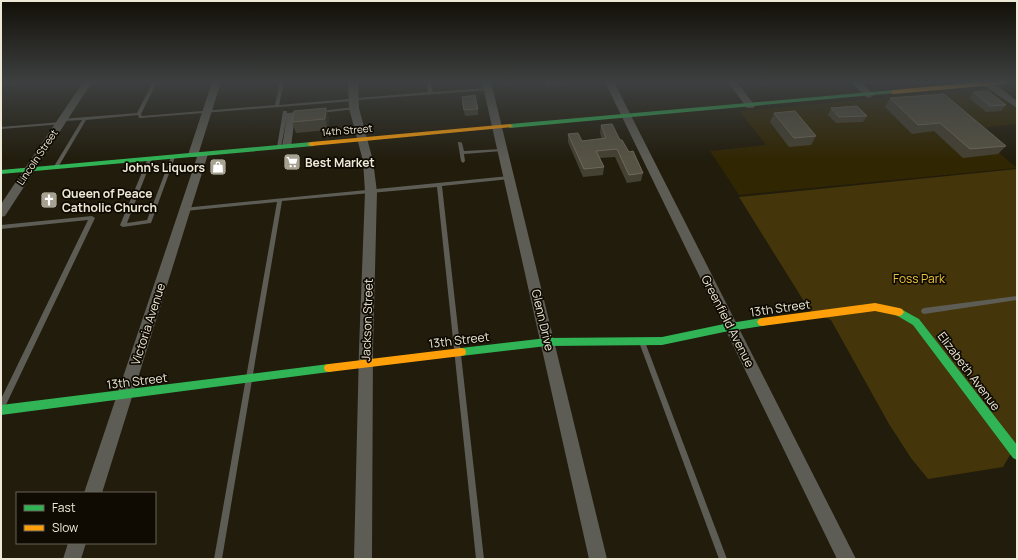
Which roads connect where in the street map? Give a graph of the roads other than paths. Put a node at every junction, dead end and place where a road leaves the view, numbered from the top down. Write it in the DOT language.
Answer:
graph roads {
  1 [pos="71,108"];
  2 [pos="142,108"];
  3 [pos="208,108"];
  4 [pos="252,108"];
  5 [pos="287,108"];
  6 [pos="331,108"];
  7 [pos="355,108"];
  8 [pos="493,108"];
  9 [pos="622,108"];
  10 [pos="726,108"];
  11 [pos="207,112"];
  12 [pos="314,112"];
  13 [pos="306,113"];
  14 [pos="139,114"];
  15 [pos="289,114"];
  16 [pos="626,117"];
  17 [pos="85,118"];
  18 [pos="62,122"];
  19 [pos="1,128"];
  20 [pos="498,128"];
  21 [pos="363,140"];
  22 [pos="460,143"];
  23 [pos="284,147"];
  24 [pos="502,150"];
  25 [pos="462,153"];
  26 [pos="198,155"];
  27 [pos="173,157"];
  28 [pos="150,159"];
  29 [pos="462,161"];
  30 [pos="55,168"];
  31 [pos="29,170"];
  32 [pos="1,172"];
  33 [pos="509,178"];
  34 [pos="439,185"];
  35 [pos="371,192"];
  36 [pos="280,200"];
  37 [pos="185,209"];
  38 [pos="1,213"];
  39 [pos="1,227"];
  40 [pos="1017,298"];
  41 [pos="924,310"];
  42 [pos="916,322"];
  43 [pos="731,326"];
  44 [pos="547,341"];
  45 [pos="642,342"];
  46 [pos="458,352"];
  47 [pos="366,363"];
  48 [pos="248,379"];
  49 [pos="125,395"];
  50 [pos="1,409"];
  51 [pos="1017,454"];
  52 [pos="93,492"];
  53 [pos="77,544"];
  54 [pos="72,559"];
  55 [pos="218,559"];
  56 [pos="363,559"];
  57 [pos="480,559"];
  58 [pos="598,559"];
  59 [pos="722,559"];
  60 [pos="847,559"];
  1 -- 18 [label="street, Lincoln Street"];
  2 -- 14 [label="lane"];
  3 -- 11 [label="street, Victoria Avenue"];
  4 -- 11 [label="lane"];
  5 -- 15 [label="lane"];
  6 -- 12 [label="lane"];
  7 -- 21 [label="street, Jackson Street"];
  8 -- 20 [label="street, Glenn Drive"];
  9 -- 16 [label="street, Greenfield Avenue"];
  10 -- 16 [label="street, 14th Street"];
  11 -- 14 [label="lane"];
  11 -- 26 [label="street, Victoria Avenue"];
  13 -- 15 [label="lane"];
  14 -- 17 [label="lane"];
  15 -- 23 [label="lane"];
  15 -- 23 [label="lane"];
  16 -- 20 [label="street, 14th Street"];
  16 -- 43 [label="street, Greenfield Avenue"];
  17 -- 18 [label="lane"];
  17 -- 30 [label="lane"];
  18 -- 19 [label="lane"];
  18 -- 31 [label="street, Lincoln Street"];
  20 -- 21 [label="street, 14th Street"];
  20 -- 24 [label="street, Glenn Drive"];
  21 -- 23 [label="street, 14th Street"];
  21 -- 35 [label="street, Jackson Street"];
  22 -- 25 [label="lane"];
  23 -- 26 [label="street, 14th Street"];
  24 -- 25 [label="lane"];
  24 -- 33 [label="street, Glenn Drive"];
  25 -- 29 [label="lane"];
  26 -- 27 [label="street, 14th Street"];
  26 -- 37 [label="street, Victoria Avenue"];
  27 -- 28 [label="street, 14th Street"];
  27 -- 28 [label="lane"];
  28 -- 30 [label="street, 14th Street"];
  30 -- 31 [label="street, 14th Street"];
  31 -- 32 [label="street, 14th Street"];
  31 -- 38 [label="street, Lincoln Street"];
  33 -- 34 [label="lane"];
  33 -- 44 [label="street, Glenn Drive"];
  34 -- 35 [label="lane"];
  34 -- 46 [label="lane"];
  35 -- 36 [label="lane"];
  35 -- 47 [label="street, Jackson Street"];
  36 -- 37 [label="lane"];
  36 -- 48 [label="lane"];
  37 -- 49 [label="street, Victoria Avenue"];
  39 -- 50 [label="lane"];
  40 -- 41 [label="lane"];
  42 -- 43 [label="street, 13th Street"];
  42 -- 51 [label="street, Elizabeth Avenue"];
  43 -- 45 [label="street, 13th Street"];
  43 -- 60 [label="street, Greenfield Avenue"];
  44 -- 45 [label="street, 13th Street"];
  44 -- 46 [label="street, 13th Street"];
  44 -- 58 [label="street, Glenn Drive"];
  45 -- 59 [label="lane"];
  46 -- 47 [label="street, 13th Street"];
  46 -- 57 [label="lane"];
  47 -- 48 [label="street, 13th Street"];
  47 -- 56 [label="street, Jackson Street"];
  48 -- 49 [label="street, 13th Street"];
  48 -- 55 [label="lane"];
  49 -- 50 [label="street, 13th Street"];
  49 -- 52 [label="street, Victoria Avenue"];
  53 -- 54 [label="street"];
}
